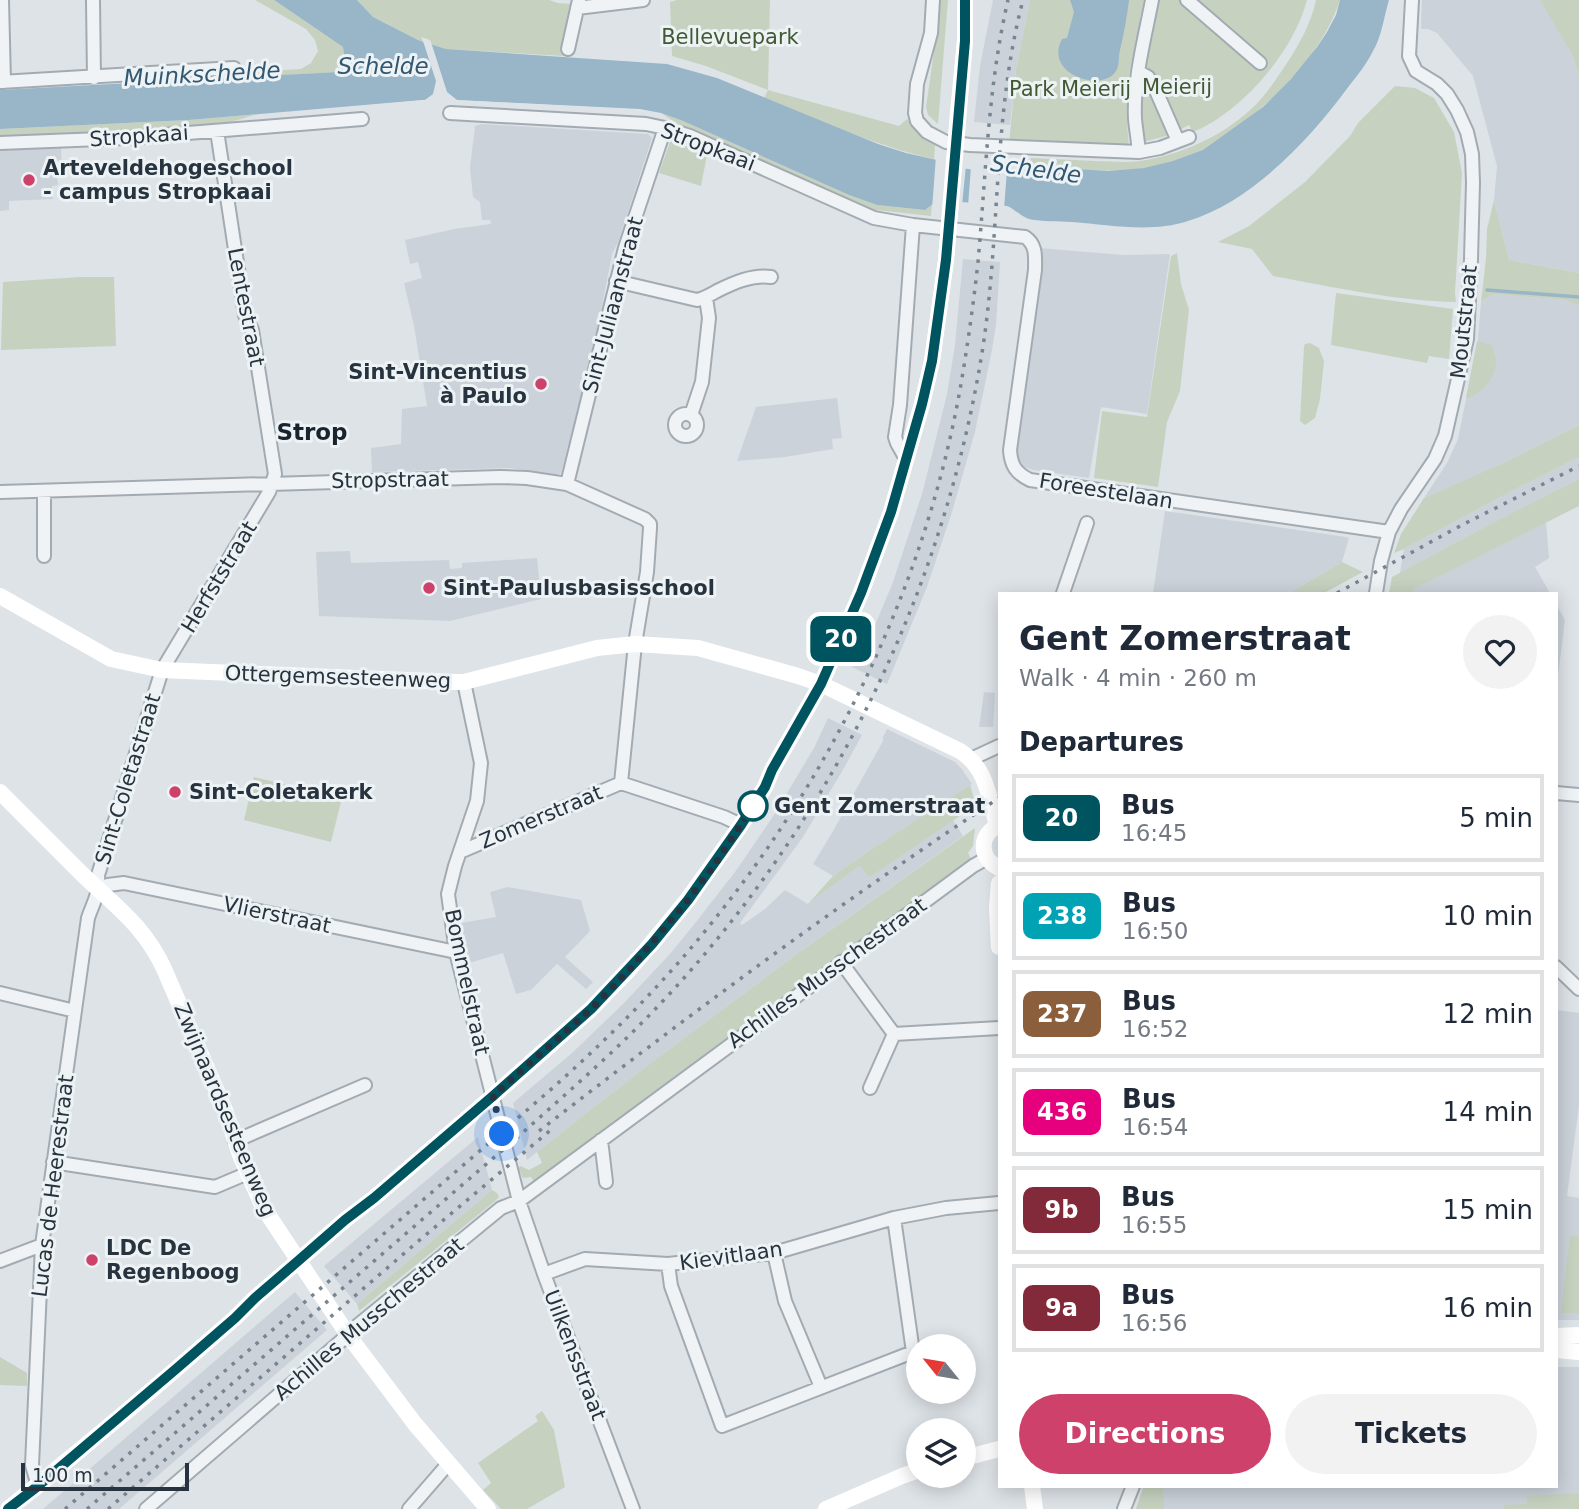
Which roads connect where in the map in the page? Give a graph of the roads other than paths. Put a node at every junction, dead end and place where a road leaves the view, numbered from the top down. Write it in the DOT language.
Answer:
graph roads {
  1 [pos="2,0"];
  2 [pos="103,0"];
  3 [pos="643,0"];
  4 [pos="933,0"];
  5 [pos="965,0"];
  6 [pos="1152,0"];
  7 [pos="1187,0"];
  8 [pos="1412,0"];
  9 [pos="578,4"];
  10 [pos="93,5"];
  11 [pos="568,49"];
  12 [pos="1259,63"];
  13 [pos="234,68"];
  14 [pos="1139,72"];
  15 [pos="94,78"];
  16 [pos="2,82"];
  17 [pos="450,113"];
  18 [pos="362,118"];
  19 [pos="665,128"];
  20 [pos="217,131"];
  21 [pos="0,142"];
  22 [pos="1139,152"];
  23 [pos="913,225"];
  24 [pos="1031,242"];
  25 [pos="771,277"];
  26 [pos="616,281"];
  27 [pos="706,298"];
  28 [pos="691,415"];
  29 [pos="906,459"];
  30 [pos="274,483"];
  31 [pos="566,484"];
  32 [pos="44,491"];
  33 [pos="0,492"];
  34 [pos="1087,523"];
  35 [pos="1388,532"];
  36 [pos="44,556"];
  37 [pos="1063,592"];
  38 [pos="1376,592"];
  39 [pos="1,600"];
  40 [pos="635,643"];
  41 [pos="162,670"];
  42 [pos="464,682"];
  43 [pos="821,684"];
  44 [pos="998,746"];
  45 [pos="971,759"];
  46 [pos="621,783"];
  47 [pos="0,792"];
  48 [pos="1558,793"];
  49 [pos="1579,795"];
  50 [pos="741,825"];
  51 [pos="998,825"];
  52 [pos="460,852"];
  53 [pos="993,863"];
  54 [pos="99,888"];
  55 [pos="456,951"];
  56 [pos="841,962"];
  57 [pos="1558,969"];
  58 [pos="1579,989"];
  59 [pos="0,993"];
  60 [pos="75,1011"];
  61 [pos="998,1028"];
  62 [pos="894,1034"];
  63 [pos="365,1084"];
  64 [pos="870,1088"];
  65 [pos="493,1096"];
  66 [pos="601,1140"];
  67 [pos="235,1141"];
  68 [pos="53,1162"];
  69 [pos="248,1174"];
  70 [pos="606,1182"];
  71 [pos="519,1201"];
  72 [pos="998,1203"];
  73 [pos="894,1218"];
  74 [pos="42,1245"];
  75 [pos="774,1252"];
  76 [pos="0,1261"];
  77 [pos="298,1261"];
  78 [pos="668,1264"];
  79 [pos="544,1274"];
  80 [pos="348,1335"];
  81 [pos="1579,1335"];
  82 [pos="1558,1336"];
  83 [pos="1558,1350"];
  84 [pos="1579,1352"];
  85 [pos="821,1387"];
  86 [pos="998,1449"];
  87 [pos="976,1455"];
  88 [pos="448,1464"];
  89 [pos="906,1475"];
  90 [pos="38,1486"];
  91 [pos="1032,1488"];
  92 [pos="1132,1488"];
  93 [pos="8,1509"];
  94 [pos="146,1509"];
  95 [pos="409,1509"];
  96 [pos="488,1509"];
  97 [pos="633,1509"];
  98 [pos="826,1509"];
  99 [pos="1035,1509"];
  100 [pos="1124,1509"];
  1 -- 16 [label="street"];
  2 -- 10 [label="street"];
  3 -- 9 [label="street"];
  4 -- 22 [label="street"];
  5 -- 29 [label="street, bridge"];
  6 -- 14 [label="street"];
  7 -- 12 [label="street"];
  8 -- 35 [label="street, Moutstraat"];
  9 -- 11 [label="street"];
  10 -- 15 [label="street"];
  13 -- 15 [label="street"];
  14 -- 22 [label="street"];
  14 -- 22 [label="street"];
  15 -- 16 [label="street"];
  17 -- 19 [label="street, Stropkaai"];
  18 -- 20 [label="street, Stropkaai"];
  19 -- 23 [label="street, Stropkaai"];
  19 -- 26 [label="street, Sint-Juliaanstraat"];
  20 -- 21 [label="street, Stropkaai"];
  20 -- 30 [label="street, Lentestraat"];
  23 -- 24 [label="street, Stropkaai"];
  23 -- 29 [label="street"];
  24 -- 35 [label="street, Foreestelaan"];
  25 -- 27 [label="street"];
  26 -- 27 [label="street"];
  26 -- 31 [label="street, Sint-Juliaanstraat"];
  27 -- 28 [label="street"];
  29 -- 43 [label="street"];
  30 -- 31 [label="street, Stropstraat"];
  30 -- 32 [label="street, Stropstraat"];
  30 -- 41 [label="street, Herfststraat"];
  31 -- 40 [label="street, Stropstraat"];
  32 -- 33 [label="street, Stropstraat"];
  32 -- 36 [label="street"];
  34 -- 37 [label="street"];
  35 -- 38 [label="street, Moutstraat"];
  39 -- 41 [label="street, Ottergemsesteenweg"];
  40 -- 42 [label="street, Ottergemsesteenweg"];
  40 -- 43 [label="street, Ottergemsesteenweg"];
  40 -- 46 [label="street"];
  41 -- 42 [label="street, Ottergemsesteenweg"];
  41 -- 54 [label="street, Sint-Coletastraat"];
  42 -- 52 [label="street, Bommelstraat"];
  43 -- 45 [label="street, Ottergemsesteenweg"];
  43 -- 50 [label="street"];
  44 -- 45 [label="street"];
  45 -- 51 [label="street"];
  46 -- 50 [label="street, Zomerstraat"];
  46 -- 52 [label="street, Zomerstraat"];
  47 -- 54 [label="street, Zwijnaardsesteenweg"];
  48 -- 49 [label="street"];
  50 -- 65 [label="street"];
  51 -- 53 [label="street"];
  52 -- 55 [label="street, Bommelstraat"];
  53 -- 56 [label="street, Achilles Musschestraat"];
  54 -- 55 [label="street, Vlierstraat"];
  54 -- 60 [label="street, Lucas de Heerestraat"];
  54 -- 67 [label="street, Zwijnaardsesteenweg"];
  55 -- 65 [label="street, Bommelstraat"];
  56 -- 62 [label="street"];
  56 -- 66 [label="street, Achilles Musschestraat"];
  57 -- 58 [label="street"];
  59 -- 60 [label="street"];
  60 -- 68 [label="street, Lucas de Heerestraat"];
  61 -- 62 [label="street"];
  62 -- 64 [label="street"];
  63 -- 67 [label="street"];
  65 -- 71 [label="street, Bommelstraat"];
  65 -- 77 [label="street"];
  66 -- 70 [label="street"];
  66 -- 71 [label="street, Achilles Musschestraat"];
  67 -- 69 [label="street, Zwijnaardsesteenweg"];
  68 -- 69 [label="street"];
  68 -- 74 [label="street, Lucas de Heerestraat"];
  69 -- 77 [label="street, Zwijnaardsesteenweg"];
  71 -- 79 [label="street, Uilkensstraat"];
  71 -- 80 [label="street, Achilles Musschestraat"];
  72 -- 73 [label="street, Kievitlaan"];
  73 -- 75 [label="street, Kievitlaan"];
  73 -- 85 [label="street"];
  74 -- 76 [label="street"];
  74 -- 90 [label="street, Lucas de Heerestraat"];
  75 -- 78 [label="street, Kievitlaan"];
  75 -- 85 [label="street"];
  77 -- 80 [label="street, Zwijnaardsesteenweg"];
  77 -- 90 [label="street"];
  78 -- 79 [label="street, Kievitlaan"];
  78 -- 85 [label="street"];
  79 -- 97 [label="street, Uilkensstraat"];
  80 -- 88 [label="street, Zwijnaardsesteenweg"];
  80 -- 94 [label="street, Achilles Musschestraat"];
  81 -- 82 [label="street"];
  83 -- 84 [label="street"];
  86 -- 87 [label="street"];
  88 -- 95 [label="street"];
  88 -- 96 [label="street, Zwijnaardsesteenweg"];
  89 -- 98 [label="street"];
  90 -- 93 [label="street"];
  91 -- 99 [label="street"];
  92 -- 100 [label="street"];
}
